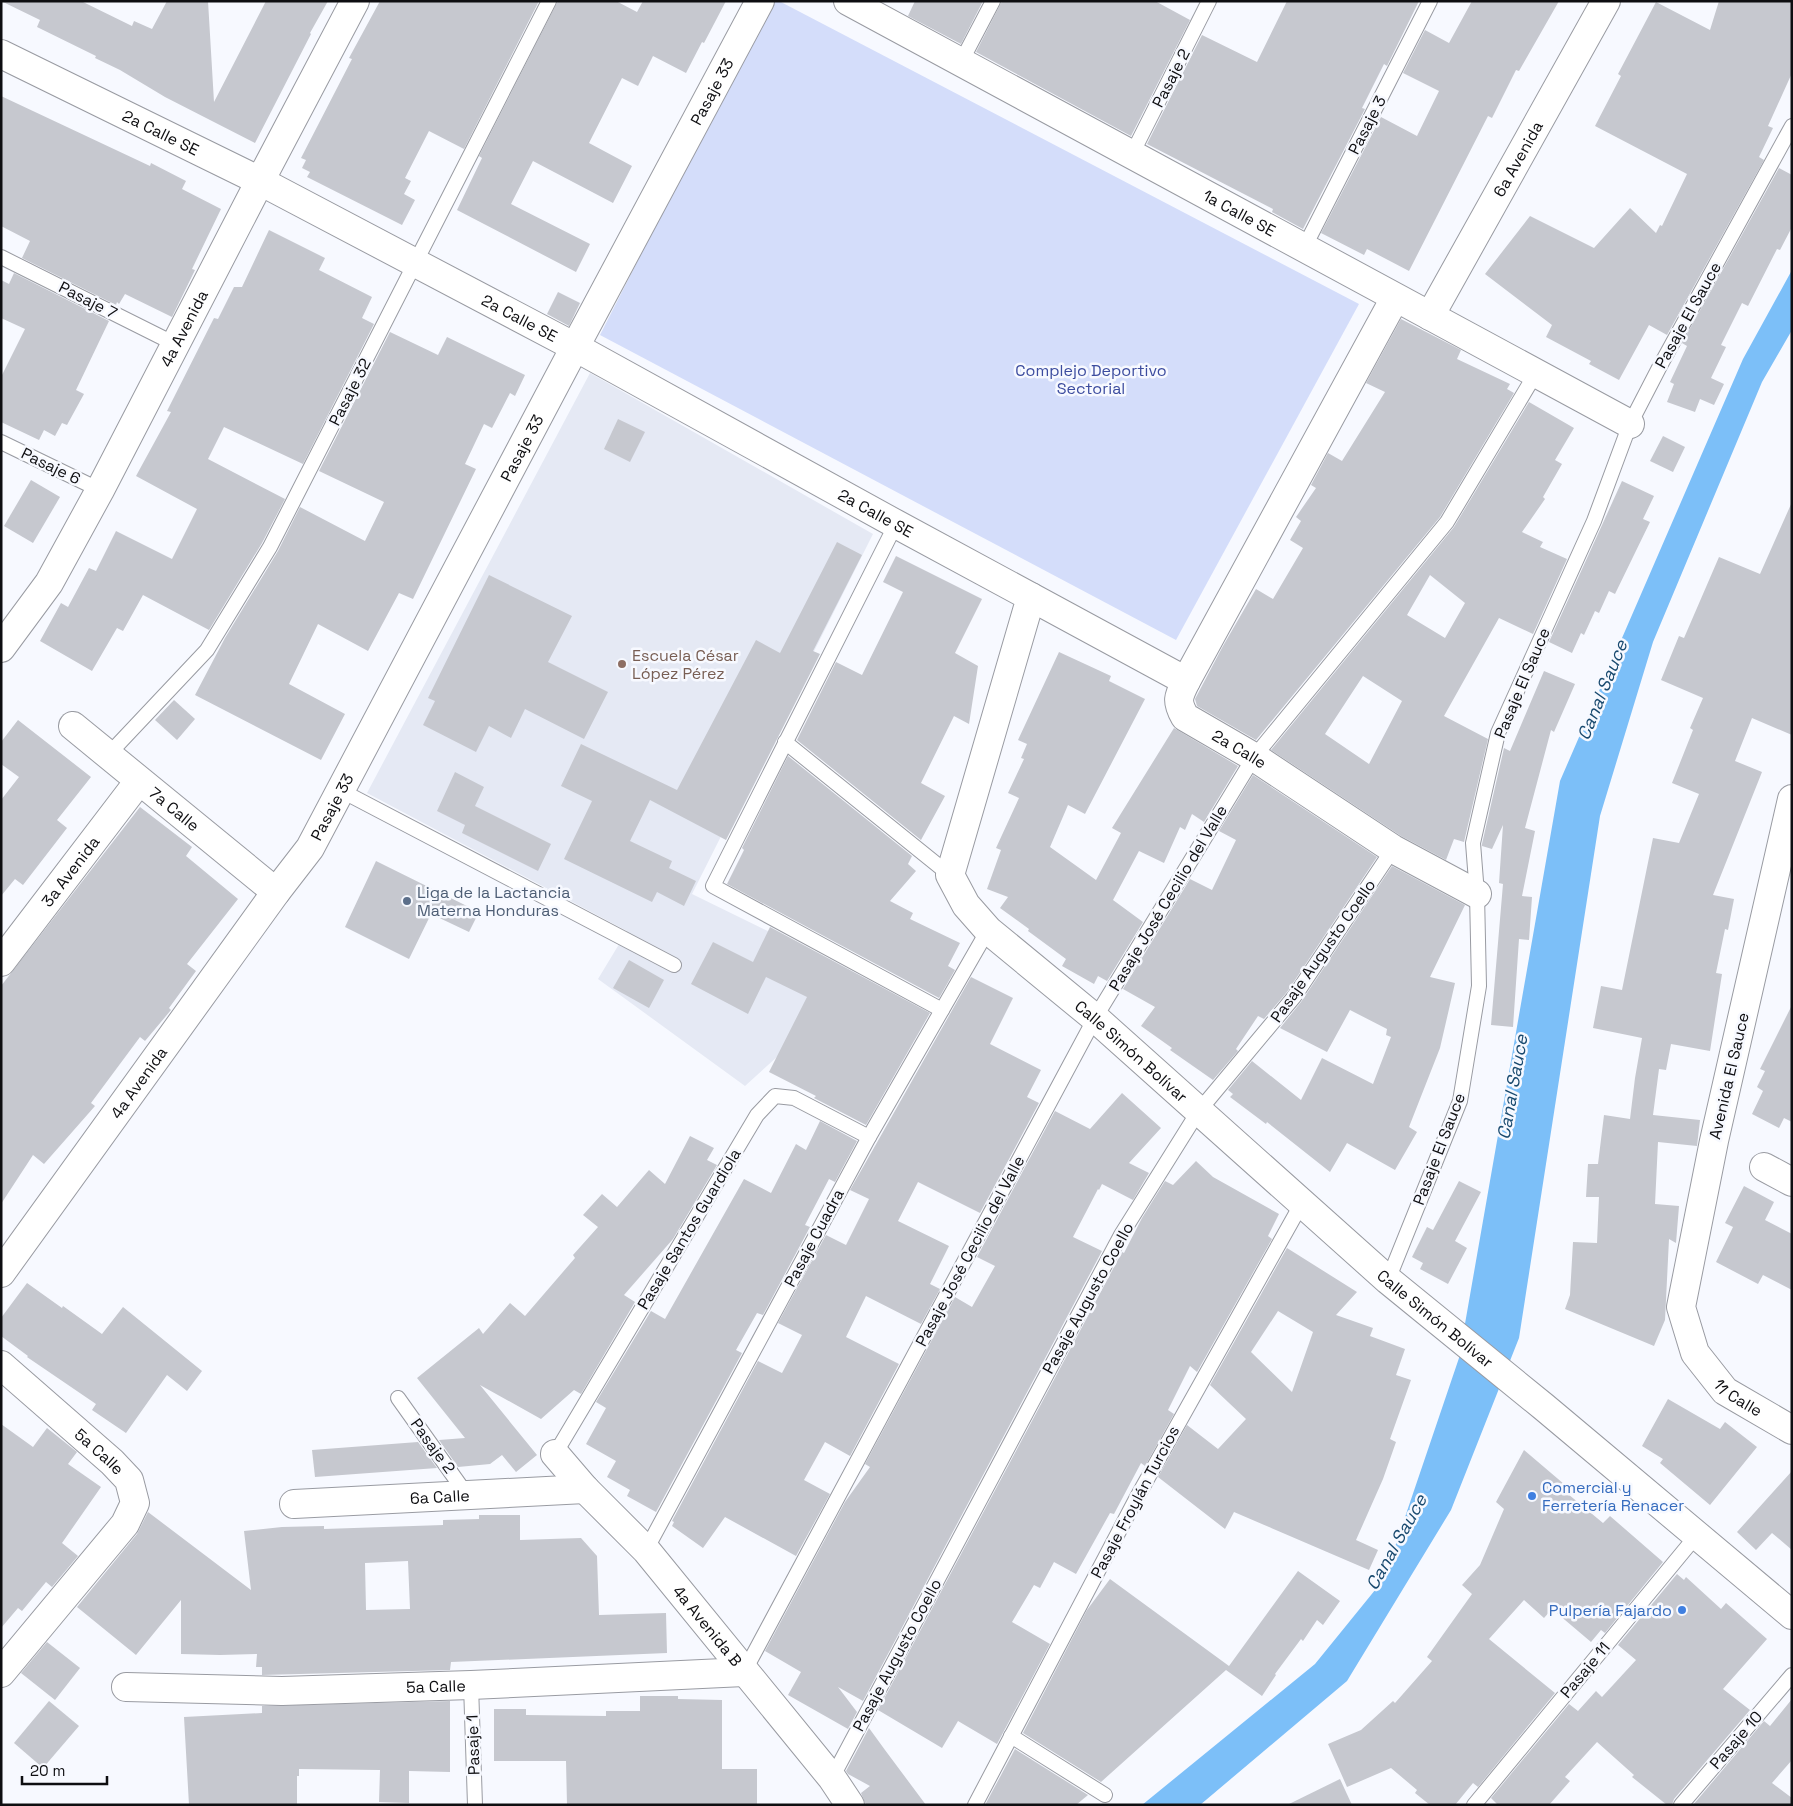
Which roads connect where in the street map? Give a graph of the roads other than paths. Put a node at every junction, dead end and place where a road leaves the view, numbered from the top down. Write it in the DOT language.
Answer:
graph roads {
  1 [pos="355,1"];
  2 [pos="549,1"];
  3 [pos="760,1"];
  4 [pos="848,1"];
  5 [pos="993,1"];
  6 [pos="1209,1"];
  7 [pos="1430,1"];
  8 [pos="1606,1"];
  9 [pos="1,54"];
  10 [pos="961,62"];
  11 [pos="1792,126"];
  12 [pos="1132,154"];
  13 [pos="260,181"];
  14 [pos="1304,248"];
  15 [pos="1,257"];
  16 [pos="416,264"];
  17 [pos="1395,298"];
  18 [pos="1430,316"];
  19 [pos="175,344"];
  20 [pos="575,346"];
  21 [pos="1536,373"];
  22 [pos="1630,424"];
  23 [pos="1,442"];
  24 [pos="100,490"];
  25 [pos="896,524"];
  26 [pos="1031,597"];
  27 [pos="5,635"];
  28 [pos="1186,681"];
  29 [pos="73,726"];
  30 [pos="785,742"];
  31 [pos="108,755"];
  32 [pos="1254,757"];
  33 [pos="139,781"];
  34 [pos="340,790"];
  35 [pos="1792,799"];
  36 [pos="1393,849"];
  37 [pos="950,874"];
  38 [pos="276,892"];
  39 [pos="1477,894"];
  40 [pos="988,930"];
  41 [pos="1,962"];
  42 [pos="674,965"];
  43 [pos="942,1010"];
  44 [pos="1095,1018"];
  45 [pos="1198,1112"];
  46 [pos="869,1137"];
  47 [pos="1764,1167"];
  48 [pos="1792,1182"];
  49 [pos="1302,1203"];
  50 [pos="1,1273"];
  51 [pos="1388,1280"];
  52 [pos="1695,1353"];
  53 [pos="1,1365"];
  54 [pos="398,1398"];
  55 [pos="1792,1430"];
  56 [pos="555,1454"];
  57 [pos="585,1488"];
  58 [pos="467,1495"];
  59 [pos="294,1504"];
  60 [pos="1697,1535"];
  61 [pos="646,1550"];
  62 [pos="1792,1614"];
  63 [pos="744,1672"];
  64 [pos="1,1673"];
  65 [pos="1792,1675"];
  66 [pos="471,1685"];
  67 [pos="126,1687"];
  68 [pos="1011,1736"];
  69 [pos="832,1778"];
  70 [pos="1105,1795"];
  71 [pos="475,1805"];
  72 [pos="850,1805"];
  73 [pos="975,1805"];
  74 [pos="1474,1805"];
  75 [pos="1681,1805"];
  1 -- 13 [label="street, 4a Avenida"];
  2 -- 16 [label="lane, Pasaje 32"];
  3 -- 20 [label="street, Pasaje 33"];
  4 -- 10 [label="street, 1a Calle SE"];
  5 -- 10 [label="lane"];
  6 -- 12 [label="lane, Pasaje 2"];
  7 -- 14 [label="lane, Pasaje 3"];
  8 -- 18 [label="street, 6a Avenida"];
  9 -- 13 [label="street, 2a Calle SE"];
  10 -- 12 [label="street, 1a Calle SE"];
  11 -- 22 [label="lane, Pasaje El Sauce"];
  12 -- 14 [label="street, 1a Calle SE"];
  13 -- 16 [label="street, 2a Calle SE"];
  13 -- 19 [label="street, 4a Avenida"];
  14 -- 17 [label="street, 1a Calle SE"];
  15 -- 19 [label="lane, Pasaje 7"];
  16 -- 20 [label="street, 2a Calle SE"];
  16 -- 31 [label="lane, Pasaje 32"];
  17 -- 18 [label="street, 1a Calle SE"];
  17 -- 28 [label="street, 2a Calle"];
  18 -- 21 [label="street, 1a Calle SE"];
  19 -- 24 [label="street, 4a Avenida"];
  20 -- 25 [label="street, 2a Calle SE"];
  20 -- 34 [label="street, Pasaje 33"];
  21 -- 22 [label="street, 1a Calle SE"];
  21 -- 32 [label="lane, Pasaje José Cecilio del Valle"];
  22 -- 39 [label="lane, Pasaje El Sauce"];
  23 -- 24 [label="lane, Pasaje 6"];
  24 -- 27 [label="street, 4a Avenida"];
  25 -- 26 [label="street, 2a Calle SE"];
  25 -- 30 [label="lane"];
  26 -- 28 [label="street"];
  26 -- 37 [label="street"];
  28 -- 32 [label="street, 2a Calle"];
  29 -- 31 [label="street, 7a Calle"];
  30 -- 37 [label="lane"];
  30 -- 43 [label="lane"];
  31 -- 33 [label="street, 7a Calle"];
  32 -- 36 [label="street, 2a Calle"];
  32 -- 44 [label="lane, Pasaje José Cecilio del Valle"];
  33 -- 38 [label="street, 7a Calle"];
  33 -- 41 [label="street, 3a Avenida"];
  34 -- 38 [label="street, Pasaje 33"];
  34 -- 42 [label="lane"];
  35 -- 52 [label="street, Avenida El Sauce"];
  36 -- 39 [label="street, 2a Calle"];
  36 -- 45 [label="lane, Pasaje Augusto Coello"];
  37 -- 40 [label="street, Calle Simón Bolívar"];
  38 -- 50 [label="street, 4a Avenida"];
  39 -- 51 [label="lane, Pasaje El Sauce"];
  40 -- 43 [label="lane, Pasaje Cuadra"];
  40 -- 44 [label="street, Calle Simón Bolívar"];
  43 -- 46 [label="lane, Pasaje Cuadra"];
  44 -- 45 [label="street, Calle Simón Bolívar"];
  44 -- 63 [label="lane, Pasaje José Cecilio del Valle"];
  45 -- 49 [label="street, Calle Simón Bolívar"];
  45 -- 69 [label="lane, Pasaje Augusto Coello"];
  46 -- 56 [label="lane, Pasaje Santos Guardiola"];
  46 -- 61 [label="lane, Pasaje Cuadra"];
  47 -- 48 [label="street"];
  49 -- 51 [label="street, Calle Simón Bolívar"];
  49 -- 68 [label="lane, Pasaje Froylán Turcios"];
  51 -- 60 [label="street, Calle Simón Bolívar"];
  52 -- 55 [label="street, 11 Calle"];
  53 -- 64 [label="street, 5a Calle"];
  54 -- 58 [label="lane, Pasaje 2"];
  56 -- 57 [label="street, 4a Avenida B"];
  57 -- 58 [label="street, 6a Calle"];
  57 -- 61 [label="street, 4a Avenida B"];
  58 -- 59 [label="street, 6a Calle"];
  60 -- 62 [label="street, Calle Simón Bolívar"];
  60 -- 74 [label="lane, Pasaje 11"];
  61 -- 63 [label="street, 4a Avenida B"];
  63 -- 66 [label="street, 5a Calle"];
  63 -- 69 [label="street, 4a Avenida B"];
  65 -- 75 [label="lane, Pasaje 10"];
  66 -- 67 [label="street, 5a Calle"];
  66 -- 71 [label="lane, Pasaje 1"];
  68 -- 70 [label="lane"];
  68 -- 73 [label="lane, Pasaje Froylán Turcios"];
  69 -- 72 [label="street, 4a Avenida B"];
}
